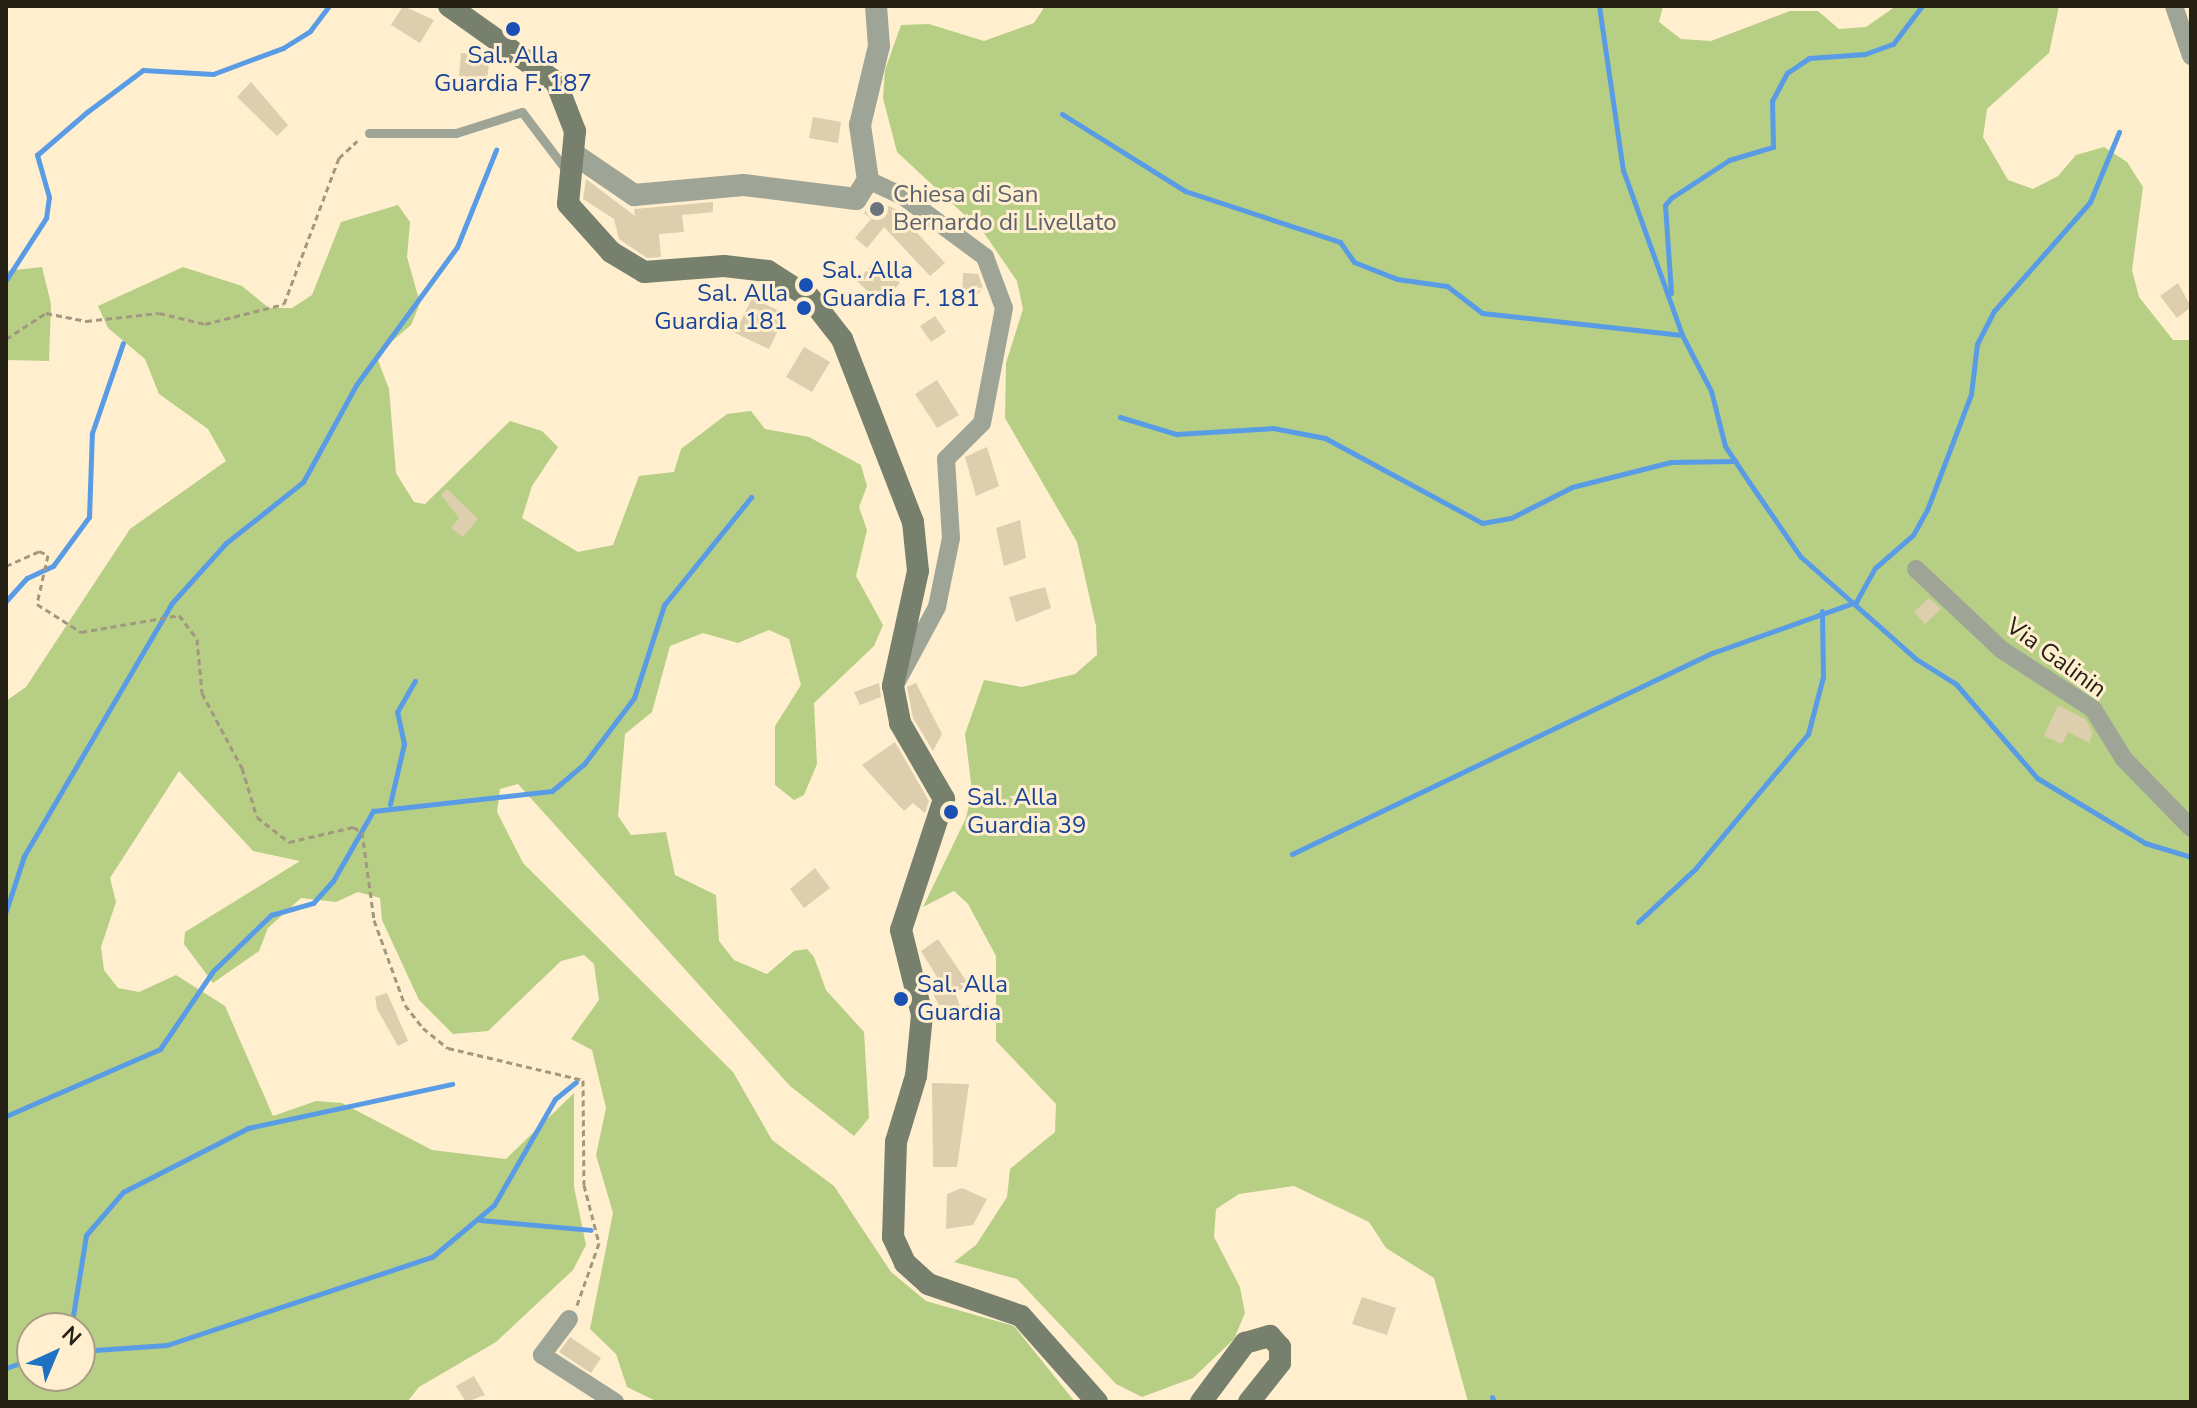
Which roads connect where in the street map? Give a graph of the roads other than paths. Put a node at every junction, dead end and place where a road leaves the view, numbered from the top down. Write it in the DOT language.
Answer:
graph roads {
  1 [pos="449,6"];
  2 [pos="876,6"];
  3 [pos="2174,6"];
  4 [pos="2191,56"];
  5 [pos="369,133"];
  6 [pos="572,164"];
  7 [pos="868,180"];
  8 [pos="1916,569"];
  9 [pos="893,686"];
  10 [pos="2191,828"];
  11 [pos="569,1319"];
  12 [pos="615,1402"];
  13 [pos="1097,1402"];
  14 [pos="1201,1402"];
  15 [pos="1249,1402"];
  1 -- 6 [label="main road"];
  2 -- 7 [label="street"];
  3 -- 4 [label="street"];
  5 -- 6 [label="lane"];
  6 -- 7 [label="street"];
  6 -- 9 [label="main road"];
  7 -- 9 [label="street"];
  8 -- 10 [label="street, Via Galinin"];
  9 -- 13 [label="main road"];
  11 -- 12 [label="street"];
  14 -- 15 [label="main road"];
}
